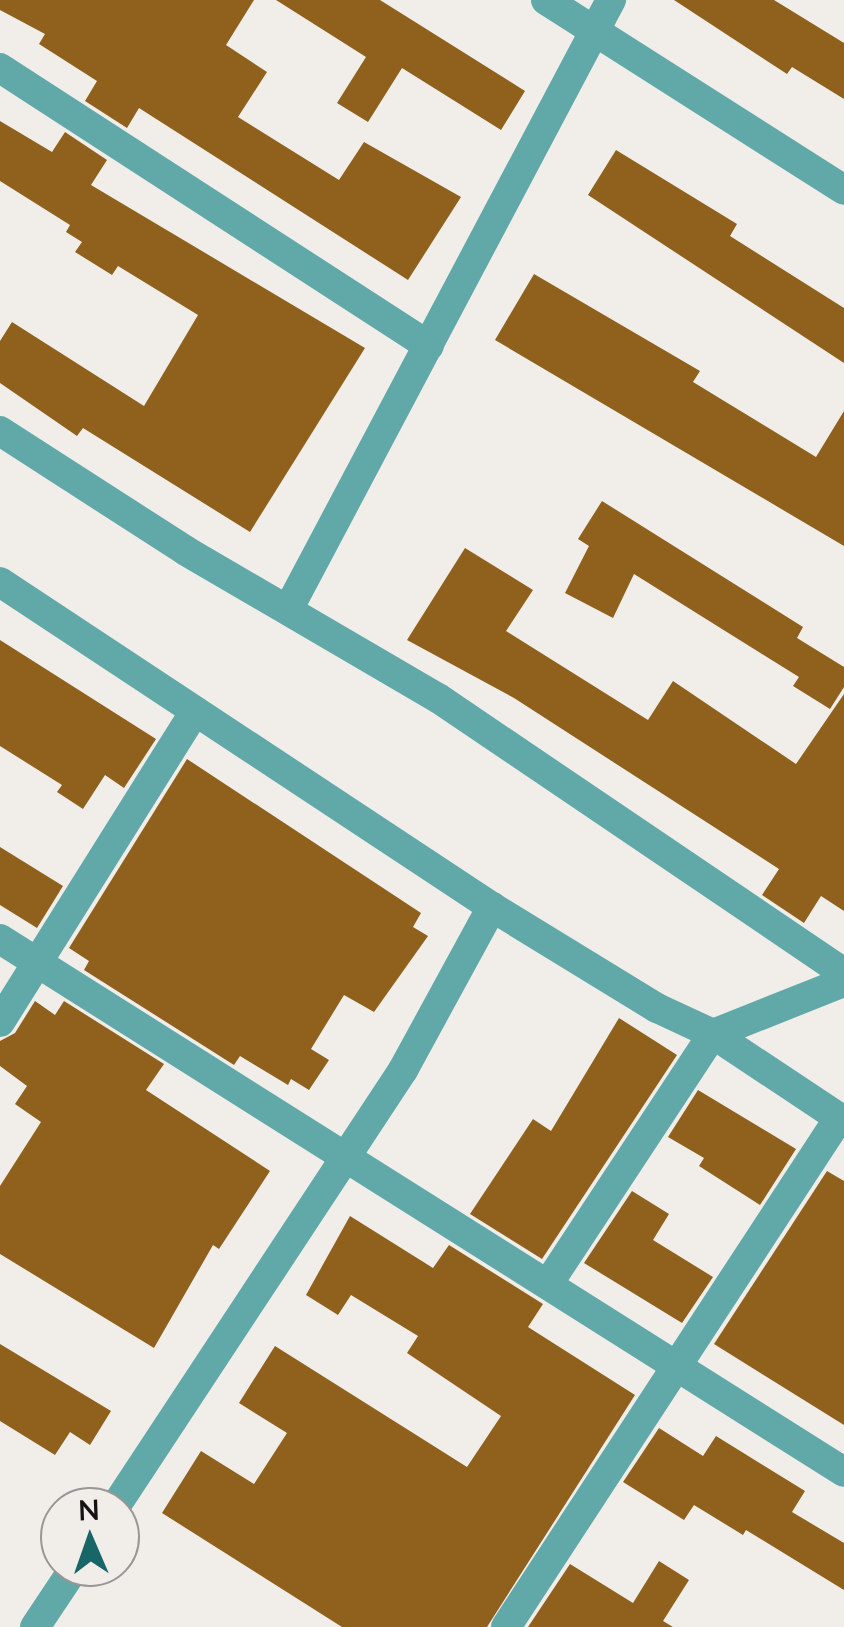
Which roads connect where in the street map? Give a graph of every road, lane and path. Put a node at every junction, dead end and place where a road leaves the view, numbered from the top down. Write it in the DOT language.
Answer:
graph roads {
  1 [pos="546,0"];
  2 [pos="611,0"];
  3 [pos="593,31"];
  4 [pos="0,68"];
  5 [pos="844,190"];
  6 [pos="429,346"];
  7 [pos="0,431"];
  8 [pos="0,582"];
  9 [pos="290,606"];
  10 [pos="195,711"];
  11 [pos="492,907"];
  12 [pos="0,940"];
  13 [pos="39,963"];
  14 [pos="844,973"];
  15 [pos="844,982"];
  16 [pos="0,1022"];
  17 [pos="713,1034"];
  18 [pos="842,1119"];
  19 [pos="345,1157"];
  20 [pos="548,1284"];
  21 [pos="672,1366"];
  22 [pos="844,1472"];
  23 [pos="127,1487"];
  24 [pos="62,1587"];
  25 [pos="36,1627"];
  26 [pos="506,1627"];
  1 -- 3 [label="street"];
  2 -- 3 [label="street"];
  3 -- 5 [label="street"];
  3 -- 6 [label="street"];
  4 -- 6 [label="street"];
  6 -- 9 [label="street"];
  7 -- 9 [label="street"];
  8 -- 10 [label="street"];
  9 -- 14 [label="street"];
  10 -- 11 [label="street"];
  10 -- 13 [label="street"];
  11 -- 17 [label="street"];
  11 -- 19 [label="street"];
  12 -- 13 [label="street"];
  13 -- 16 [label="street"];
  13 -- 19 [label="street"];
  15 -- 17 [label="street"];
  17 -- 18 [label="street"];
  17 -- 20 [label="street"];
  18 -- 21 [label="street"];
  19 -- 20 [label="street"];
  19 -- 23 [label="street"];
  20 -- 21 [label="street"];
  21 -- 22 [label="street"];
  21 -- 26 [label="street"];
  24 -- 25 [label="street"];
}
